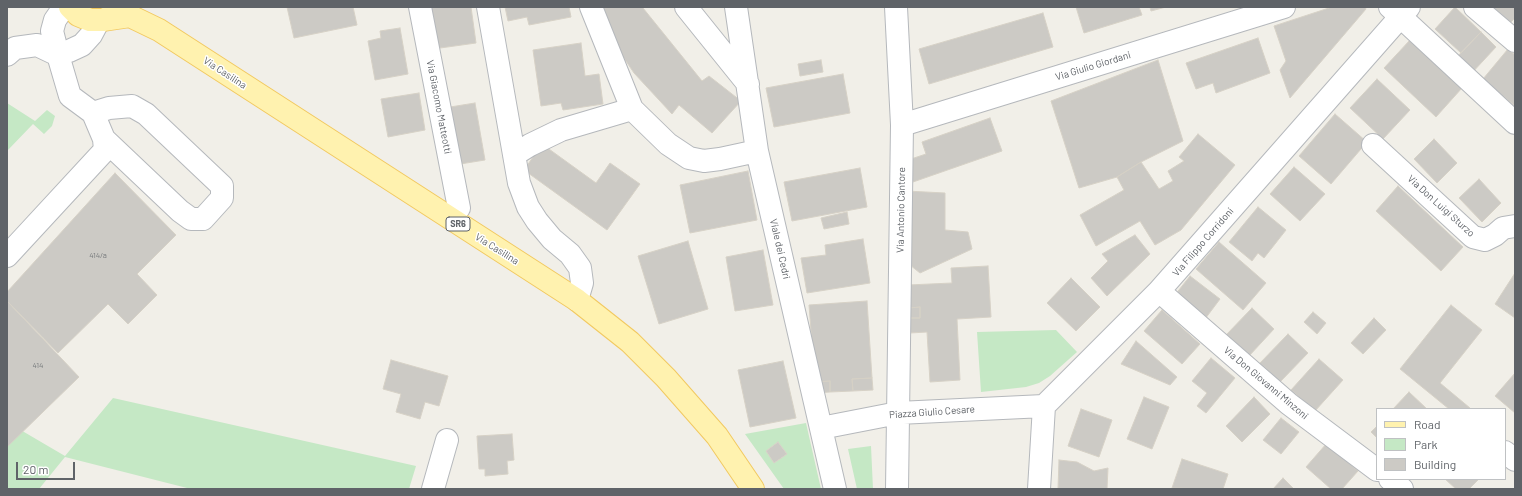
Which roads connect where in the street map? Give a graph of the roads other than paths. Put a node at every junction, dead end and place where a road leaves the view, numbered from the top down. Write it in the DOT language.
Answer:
graph roads {
  1 [pos="64,7"];
  2 [pos="70,7"];
  3 [pos="121,7"];
  4 [pos="138,7"];
  5 [pos="420,7"];
  6 [pos="488,7"];
  7 [pos="591,7"];
  8 [pos="686,7"];
  9 [pos="736,7"];
  10 [pos="896,7"];
  11 [pos="1284,7"];
  12 [pos="1475,7"];
  13 [pos="1400,10"];
  14 [pos="101,20"];
  15 [pos="159,30"];
  16 [pos="1515,41"];
  17 [pos="7,55"];
  18 [pos="58,55"];
  19 [pos="749,86"];
  20 [pos="632,109"];
  21 [pos="93,113"];
  22 [pos="1515,123"];
  23 [pos="902,125"];
  24 [pos="104,139"];
  25 [pos="1373,145"];
  26 [pos="757,150"];
  27 [pos="514,155"];
  28 [pos="459,208"];
  29 [pos="1515,226"];
  30 [pos="7,256"];
  31 [pos="1159,291"];
  32 [pos="577,300"];
  33 [pos="1044,406"];
  34 [pos="898,413"];
  35 [pos="821,428"];
  36 [pos="447,440"];
  37 [pos="1506,453"];
  38 [pos="1515,460"];
  39 [pos="1376,469"];
  40 [pos="1391,480"];
  41 [pos="834,487"];
  42 [pos="433,489"];
  43 [pos="753,489"];
  44 [pos="897,489"];
  45 [pos="1039,489"];
  46 [pos="1402,489"];
  1 -- 18 [label="street"];
  2 -- 14 [label="main road, SR6"];
  3 -- 14 [label="main road"];
  4 -- 15 [label="main road, Via Casilina / SR6"];
  5 -- 28 [label="street, Via Giacomo Matteotti"];
  6 -- 27 [label="street"];
  7 -- 20 [label="street"];
  8 -- 19 [label="street"];
  9 -- 19 [label="street, Viale dei Cedri"];
  10 -- 23 [label="street, Via Antonio Cantore"];
  11 -- 23 [label="street, Via Giulio Giordani"];
  12 -- 16 [label="street"];
  13 -- 22 [label="street"];
  13 -- 31 [label="street, Via Filippo Corridoni"];
  14 -- 15 [label="main road, Via Casilina / SR6"];
  14 -- 18 [label="street"];
  15 -- 32 [label="main road, Via Casilina / SR6"];
  17 -- 18 [label="street"];
  18 -- 21 [label="street"];
  19 -- 26 [label="street, Viale dei Cedri"];
  20 -- 26 [label="street"];
  20 -- 27 [label="street"];
  21 -- 24 [label="street"];
  21 -- 24 [label="street"];
  23 -- 34 [label="street, Via Antonio Cantore"];
  24 -- 30 [label="street"];
  25 -- 29 [label="street, Via Don Luigi Sturzo"];
  26 -- 35 [label="street, Viale dei Cedri"];
  27 -- 32 [label="street"];
  31 -- 33 [label="street, Via Filippo Corridoni"];
  31 -- 39 [label="street, Via Don Giovanni Minzoni"];
  32 -- 43 [label="main road, Via Casilina / SR6"];
  33 -- 34 [label="street, Piazza Giulio Cesare"];
  33 -- 45 [label="street"];
  34 -- 35 [label="street, Piazza Giulio Cesare"];
  34 -- 44 [label="street, Via Antonio Cantore"];
  35 -- 41 [label="street, Viale dei Cedri"];
  36 -- 42 [label="street"];
  37 -- 38 [label="street"];
  40 -- 46 [label="street"];
}
